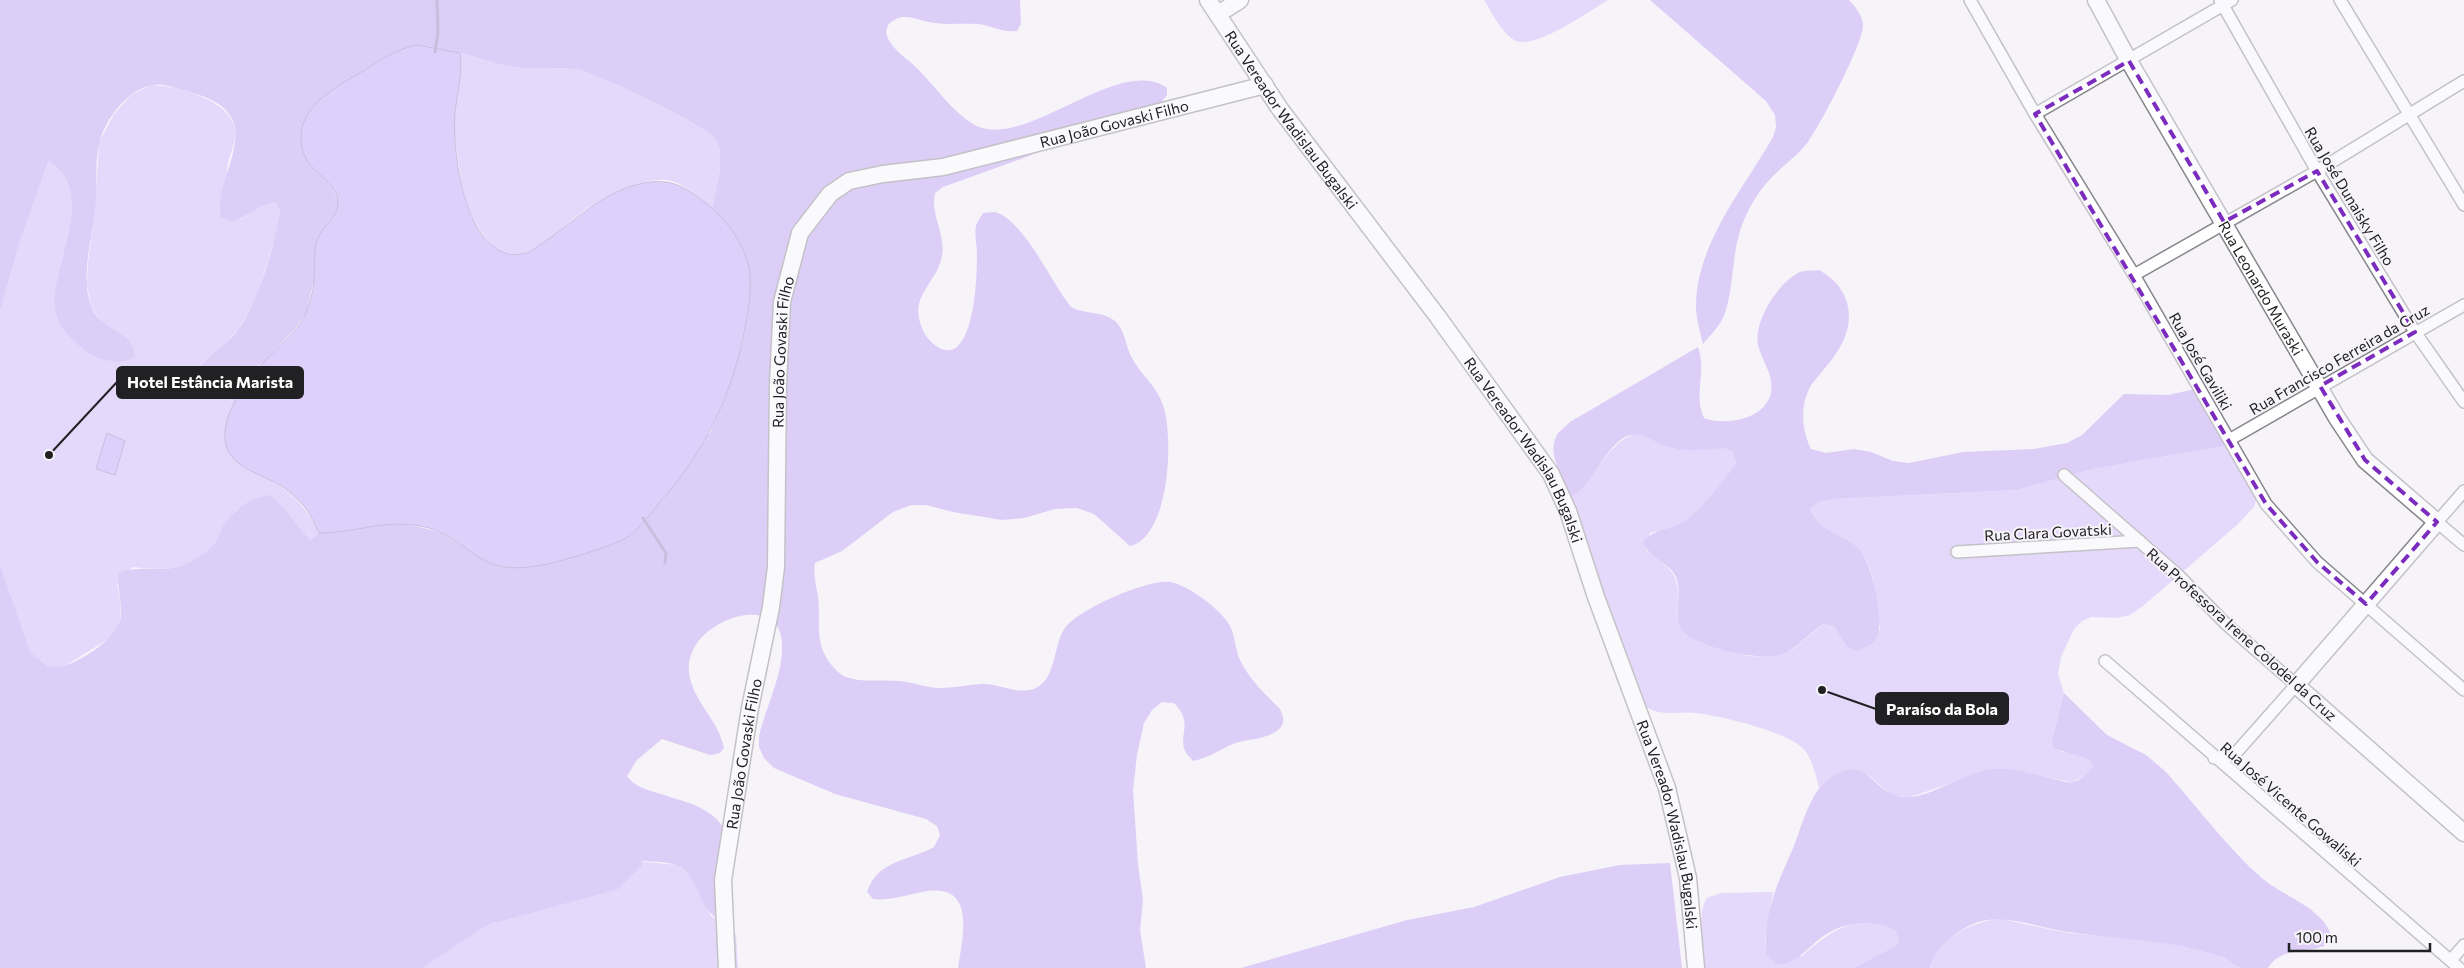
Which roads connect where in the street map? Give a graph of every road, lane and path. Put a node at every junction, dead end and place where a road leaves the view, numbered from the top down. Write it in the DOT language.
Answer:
graph roads {
  1 [pos="1208,0"];
  2 [pos="1240,0"];
  3 [pos="1970,0"];
  4 [pos="2096,0"];
  5 [pos="2340,0"];
  6 [pos="2225,2"];
  7 [pos="1218,14"];
  8 [pos="2129,60"];
  9 [pos="2464,80"];
  10 [pos="1266,85"];
  11 [pos="2035,114"];
  12 [pos="2409,116"];
  13 [pos="2317,171"];
  14 [pos="2464,205"];
  15 [pos="2224,222"];
  16 [pos="2134,275"];
  17 [pos="2464,304"];
  18 [pos="2415,332"];
  19 [pos="2320,386"];
  20 [pos="2464,402"];
  21 [pos="2229,440"];
  22 [pos="2064,475"];
  23 [pos="2464,491"];
  24 [pos="2437,522"];
  25 [pos="2140,541"];
  26 [pos="2464,545"];
  27 [pos="1957,552"];
  28 [pos="2366,604"];
  29 [pos="2105,661"];
  30 [pos="2296,685"];
  31 [pos="2464,690"];
  32 [pos="2214,758"];
  33 [pos="2464,833"];
  34 [pos="2464,945"];
  35 [pos="2455,964"];
  36 [pos="727,968"];
  37 [pos="1696,968"];
  1 -- 7 [label="street, Rua Vereador Wadislau Bugalski"];
  2 -- 7 [label="street"];
  3 -- 11 [label="street, Rua José Gaviliki"];
  4 -- 8 [label="street, Rua Leonardo Muraski"];
  5 -- 12 [label="street"];
  6 -- 8 [label="street"];
  6 -- 13 [label="street, Rua José Dunaisky Filho"];
  7 -- 10 [label="street, Rua Vereador Wadislau Bugalski"];
  8 -- 11 [label="street"];
  8 -- 15 [label="street, Rua Leonardo Muraski"];
  9 -- 12 [label="street"];
  10 -- 36 [label="street, Rua João Govaski Filho"];
  10 -- 37 [label="street, Rua Vereador Wadislau Bugalski"];
  11 -- 16 [label="street, Rua José Gaviliki"];
  12 -- 13 [label="street"];
  12 -- 14 [label="street"];
  13 -- 15 [label="street"];
  13 -- 18 [label="street, Rua José Dunaisky Filho"];
  15 -- 16 [label="street"];
  15 -- 19 [label="street, Rua Leonardo Muraski"];
  16 -- 21 [label="street, Rua José Gaviliki"];
  17 -- 18 [label="street, Rua Francisco Ferreira da Cruz"];
  18 -- 19 [label="street, Rua Francisco Ferreira da Cruz"];
  18 -- 20 [label="street, Rua José Dunaisky Filho"];
  19 -- 21 [label="street, Rua Francisco Ferreira da Cruz"];
  19 -- 24 [label="street, Rua Leonardo Muraski"];
  21 -- 28 [label="street, Rua José Gaviliki"];
  22 -- 25 [label="street, Rua Professora Irene Colodel da Cruz"];
  23 -- 24 [label="street"];
  24 -- 26 [label="street, Rua Leonardo Muraski"];
  24 -- 28 [label="street"];
  25 -- 27 [label="street, Rua Clara Govatski"];
  25 -- 30 [label="street, Rua Professora Irene Colodel da Cruz"];
  28 -- 30 [label="street"];
  28 -- 31 [label="street, Rua José Gaviliki"];
  29 -- 32 [label="street, Rua José Vicente Gowaliski"];
  30 -- 32 [label="street"];
  30 -- 33 [label="street, Rua Professora Irene Colodel da Cruz"];
  32 -- 35 [label="street, Rua José Vicente Gowaliski"];
  34 -- 35 [label="street"];
}
